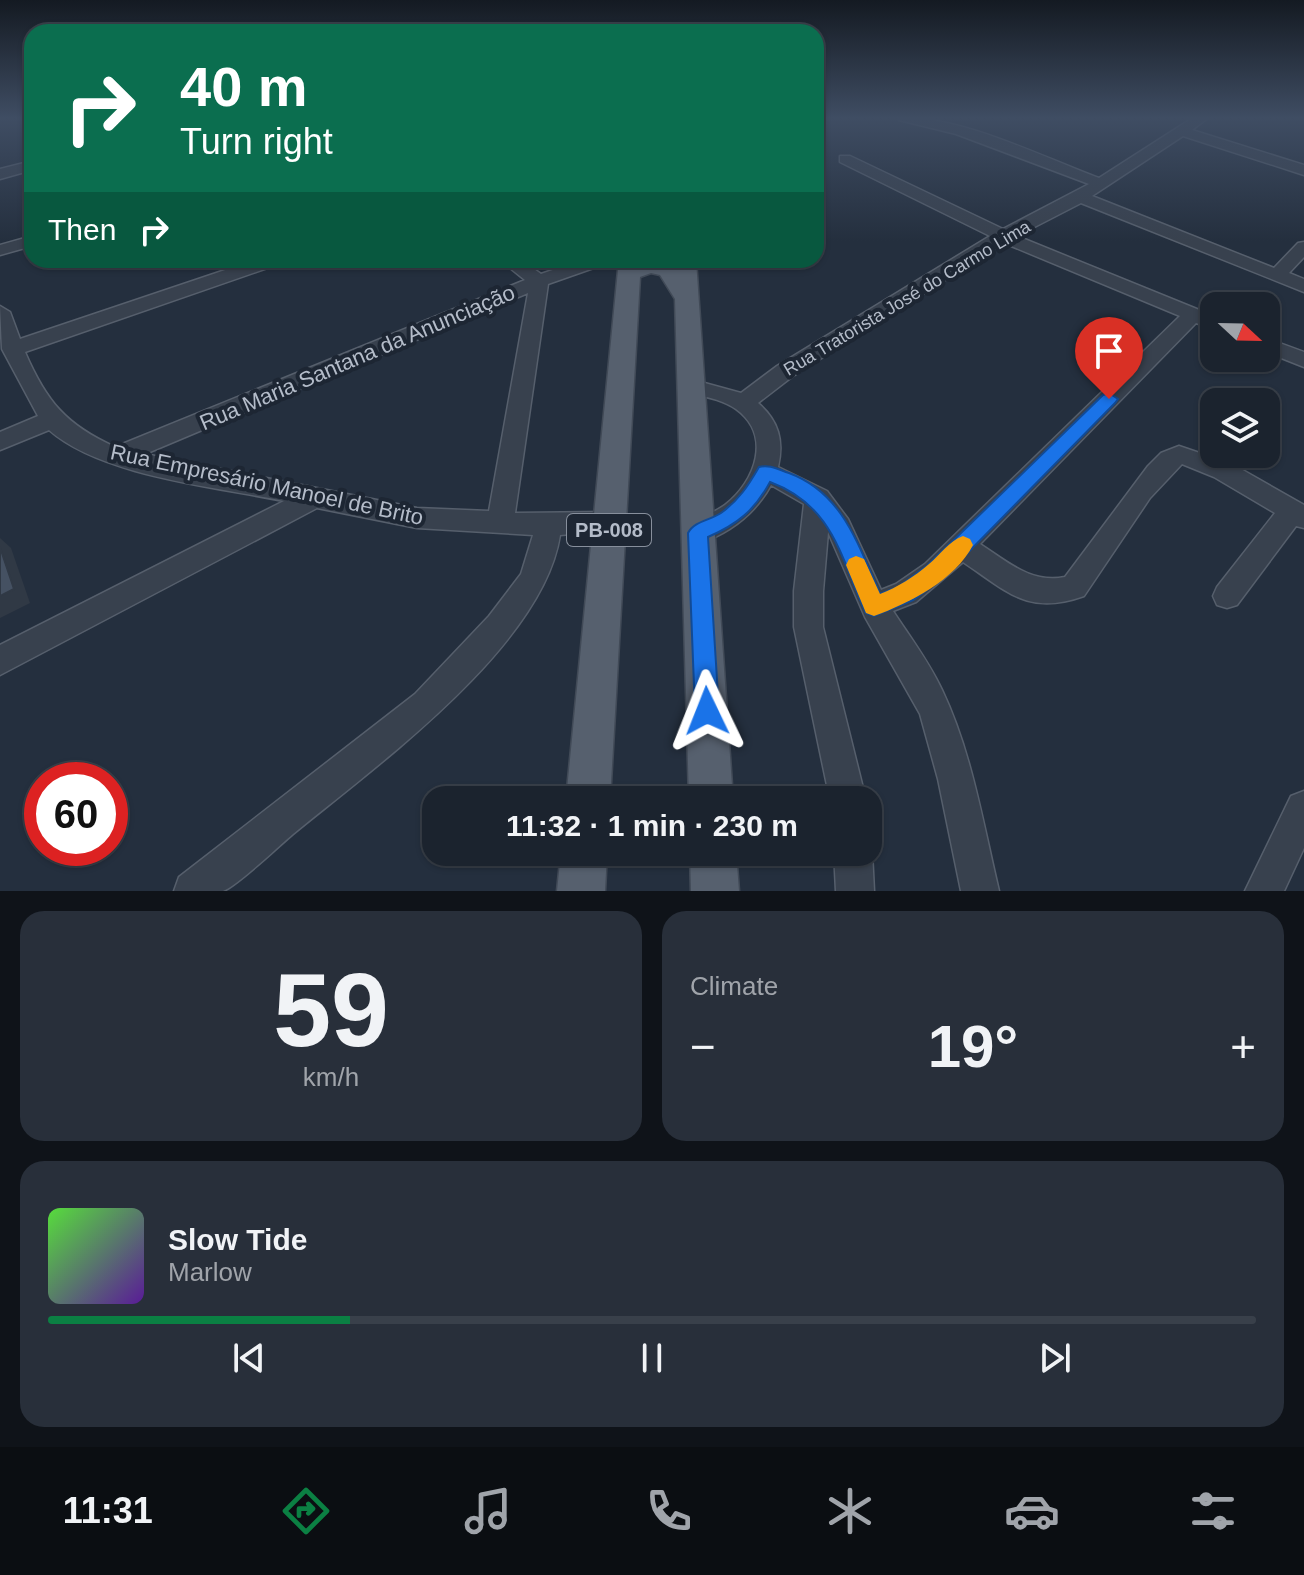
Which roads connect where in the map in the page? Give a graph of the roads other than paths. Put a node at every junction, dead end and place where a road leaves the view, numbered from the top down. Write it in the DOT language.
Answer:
graph roads {
  1 [pos="845,159"];
  2 [pos="1041,159"];
  3 [pos="1140,159"];
  4 [pos="1268,159"];
  5 [pos="24,167"];
  6 [pos="1304,170"];
  7 [pos="0,174"];
  8 [pos="1102,184"];
  9 [pos="1080,197"];
  10 [pos="1003,236"];
  11 [pos="24,243"];
  12 [pos="1304,247"];
  13 [pos="0,250"];
  14 [pos="250,268"];
  15 [pos="520,268"];
  16 [pos="600,268"];
  17 [pos="619,268"];
  18 [pos="659,268"];
  19 [pos="685,268"];
  20 [pos="1277,275"];
  21 [pos="539,281"];
  22 [pos="1304,286"];
  23 [pos="686,298"];
  24 [pos="0,312"];
  25 [pos="1200,316"];
  26 [pos="1200,322"];
  27 [pos="12,349"];
  28 [pos="1280,350"];
  29 [pos="1304,360"];
  30 [pos="690,386"];
  31 [pos="743,403"];
  32 [pos="53,419"];
  33 [pos="0,441"];
  34 [pos="115,457"];
  35 [pos="766,472"];
  36 [pos="315,497"];
  37 [pos="818,498"];
  38 [pos="1298,515"];
  39 [pos="501,521"];
  40 [pos="609,523"];
  41 [pos="548,525"];
  42 [pos="698,533"];
  43 [pos="961,546"];
  44 [pos="1227,596"];
  45 [pos="874,606"];
  46 [pos="0,661"];
  47 [pos="589,786"];
  48 [pos="710,786"];
  49 [pos="845,786"];
  50 [pos="1304,809"];
  51 [pos="583,866"];
  52 [pos="714,866"];
  53 [pos="854,866"];
  54 [pos="193,891"];
  55 [pos="581,891"];
  56 [pos="715,891"];
  57 [pos="855,891"];
  58 [pos="980,891"];
  59 [pos="1264,891"];
  1 -- 10 [label="street"];
  2 -- 8 [label="street"];
  3 -- 8 [label="street, Rua Tratorista José do Carmo Lima"];
  4 -- 6 [label="street"];
  5 -- 7 [label="street"];
  8 -- 9 [label="street, Rua Tratorista José do Carmo Lima"];
  9 -- 10 [label="street, Rua Tratorista José do Carmo Lima"];
  9 -- 20 [label="street"];
  10 -- 25 [label="street"];
  10 -- 31 [label="street, Rua Tratorista José do Carmo Lima"];
  11 -- 13 [label="street"];
  12 -- 20 [label="street"];
  14 -- 27 [label="street"];
  15 -- 21 [label="street"];
  16 -- 21 [label="street, Rua Maria Santana da Anunciação"];
  17 -- 40 [label="main road, PB-008"];
  18 -- 23 [label="main road"];
  19 -- 23 [label="main road"];
  20 -- 22 [label="street"];
  21 -- 34 [label="street, Rua Maria Santana da Anunciação"];
  21 -- 39 [label="street"];
  23 -- 30 [label="main road"];
  24 -- 27 [label="street, Rua Empresário Manoel de Brito"];
  26 -- 43 [label="street"];
  27 -- 32 [label="street, Rua Empresário Manoel de Brito"];
  28 -- 29 [label="street"];
  30 -- 31 [label="street"];
  30 -- 42 [label="main road"];
  31 -- 35 [label="street"];
  32 -- 33 [label="street"];
  32 -- 34 [label="street, Rua Empresário Manoel de Brito"];
  34 -- 36 [label="street, Rua Empresário Manoel de Brito"];
  35 -- 37 [label="street"];
  35 -- 42 [label="street"];
  36 -- 39 [label="street, Rua Empresário Manoel de Brito"];
  36 -- 46 [label="street"];
  37 -- 45 [label="street"];
  37 -- 49 [label="street"];
  38 -- 43 [label="street"];
  38 -- 44 [label="street"];
  39 -- 41 [label="street, Rua Empresário Manoel de Brito"];
  40 -- 41 [label="street, Rua Empresário Manoel de Brito"];
  40 -- 47 [label="main road, PB-008"];
  41 -- 54 [label="street"];
  42 -- 48 [label="main road"];
  43 -- 45 [label="street"];
  45 -- 58 [label="street"];
  50 -- 59 [label="street"];
  51 -- 55 [label="main road"];
  52 -- 56 [label="main road"];
  53 -- 57 [label="street"];
}
